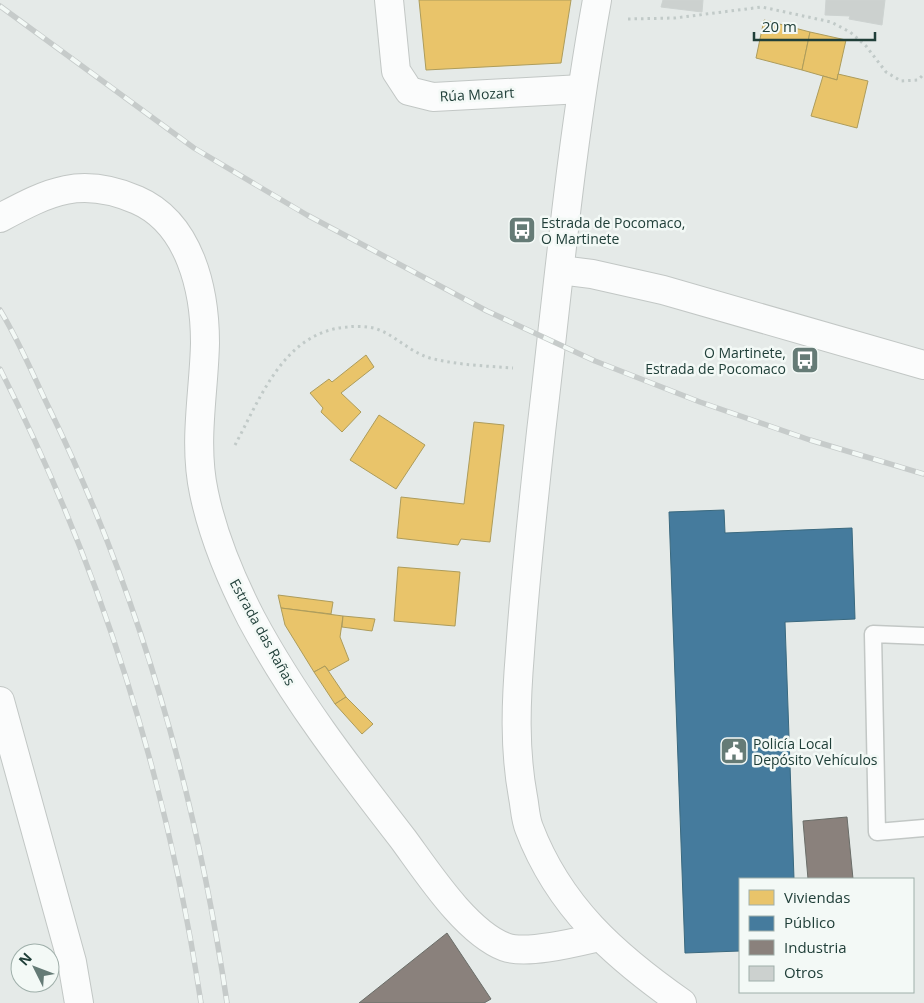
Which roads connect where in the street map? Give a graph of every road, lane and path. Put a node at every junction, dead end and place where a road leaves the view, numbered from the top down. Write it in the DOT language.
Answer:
graph roads {
  1 [pos="389,0"];
  2 [pos="596,10"];
  3 [pos="924,74"];
  4 [pos="582,89"];
  5 [pos="0,218"];
  6 [pos="560,270"];
  7 [pos="924,364"];
  8 [pos="548,370"];
  9 [pos="204,493"];
  10 [pos="924,636"];
  11 [pos="0,701"];
  12 [pos="924,828"];
  13 [pos="599,936"];
  14 [pos="79,1003"];
  15 [pos="682,1003"];
  1 -- 4 [label="street, Rúa Mozart"];
  2 -- 3 [label="path"];
  2 -- 4 [label="street"];
  4 -- 6 [label="street"];
  5 -- 9 [label="street, Estrada das Rañas"];
  6 -- 7 [label="street"];
  6 -- 8 [label="street"];
  8 -- 9 [label="path"];
  8 -- 13 [label="street"];
  9 -- 13 [label="street, Estrada das Rañas"];
  10 -- 12 [label="lane"];
  11 -- 14 [label="street"];
  13 -- 15 [label="street"];
}
